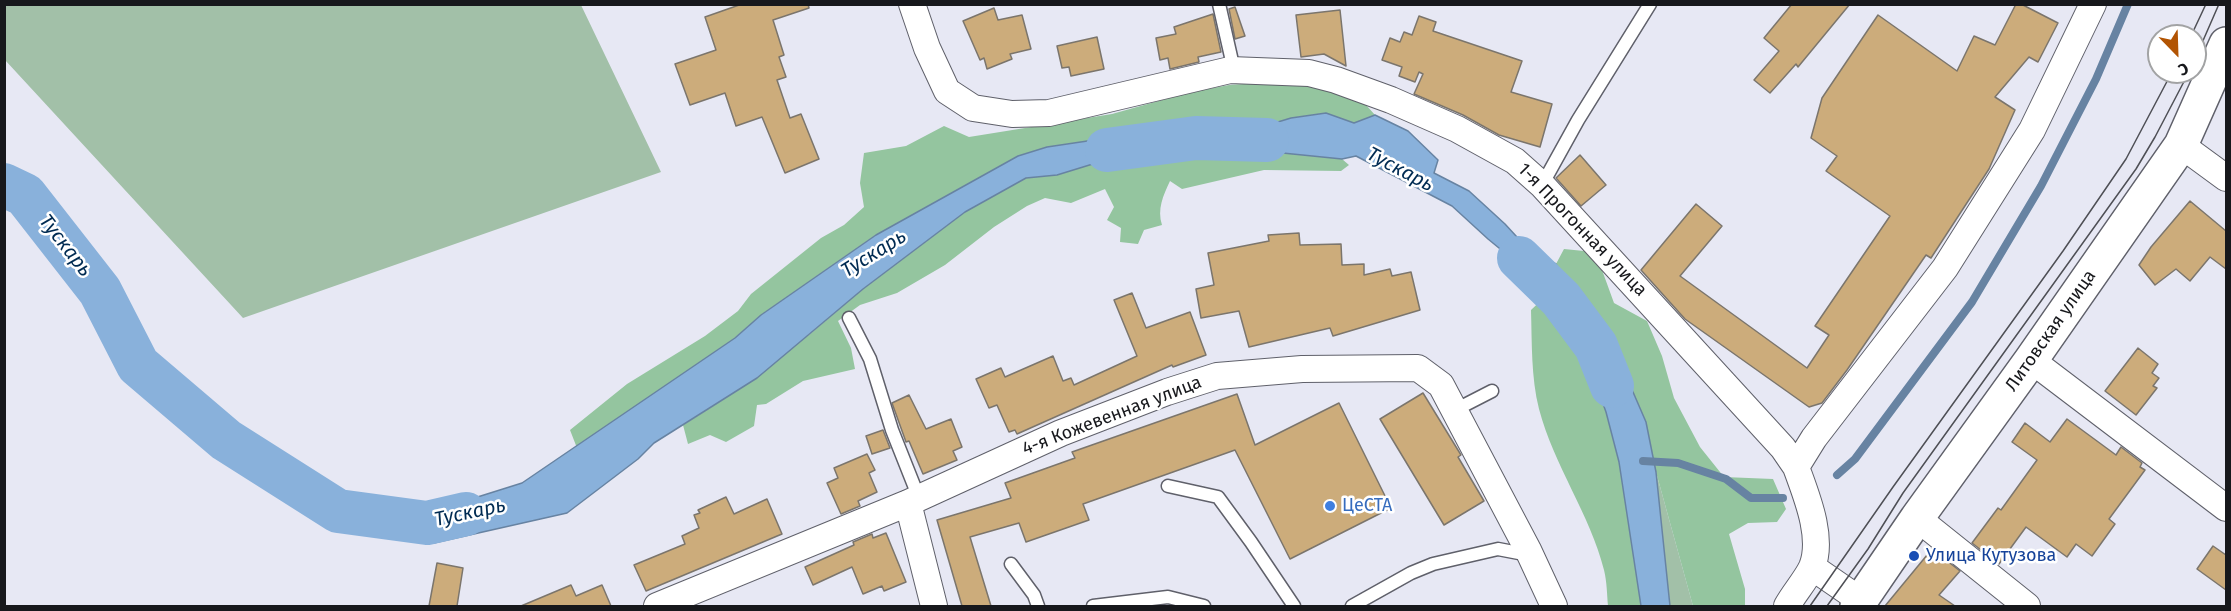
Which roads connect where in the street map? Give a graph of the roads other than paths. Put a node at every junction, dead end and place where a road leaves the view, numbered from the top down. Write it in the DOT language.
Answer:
graph roads {
  1 [pos="912,4"];
  2 [pos="1219,4"];
  3 [pos="1650,4"];
  4 [pos="2092,4"];
  5 [pos="2226,44"];
  6 [pos="1234,70"];
  7 [pos="2181,145"];
  8 [pos="2226,178"];
  9 [pos="1542,185"];
  10 [pos="849,318"];
  11 [pos="2031,360"];
  12 [pos="1492,391"];
  13 [pos="1455,410"];
  14 [pos="1796,467"];
  15 [pos="1168,486"];
  16 [pos="913,501"];
  17 [pos="2226,508"];
  18 [pos="1917,518"];
  19 [pos="1530,554"];
  20 [pos="1011,564"];
  21 [pos="1812,567"];
  22 [pos="1859,603"];
  23 [pos="657,606"];
  24 [pos="934,606"];
  25 [pos="1038,606"];
  26 [pos="1093,606"];
  27 [pos="1204,606"];
  28 [pos="1294,606"];
  29 [pos="1352,606"];
  30 [pos="1554,606"];
  31 [pos="1787,606"];
  32 [pos="2026,606"];
  1 -- 6 [label="street, 1-я Прогонная улица"];
  2 -- 6 [label="lane"];
  3 -- 9 [label="lane"];
  4 -- 14 [label="street"];
  5 -- 7 [label="main road, Литовская улица"];
  6 -- 9 [label="street, 1-я Прогонная улица"];
  7 -- 8 [label="street"];
  7 -- 11 [label="main road, Литовская улица"];
  9 -- 14 [label="street, 1-я Прогонная улица"];
  10 -- 16 [label="lane"];
  11 -- 17 [label="street"];
  11 -- 18 [label="main road, Литовская улица"];
  12 -- 13 [label="lane"];
  13 -- 16 [label="street, 4-я Кожевенная улица"];
  13 -- 19 [label="street, 4-я Кожевенная улица"];
  14 -- 21 [label="street, 1-я Прогонная улица"];
  15 -- 28 [label="lane"];
  16 -- 23 [label="street, 4-я Кожевенная улица"];
  16 -- 24 [label="street"];
  18 -- 22 [label="main road, Литовская улица"];
  18 -- 32 [label="street"];
  19 -- 29 [label="lane"];
  19 -- 30 [label="street, 4-я Кожевенная улица"];
  20 -- 25 [label="lane"];
  21 -- 22 [label="street"];
  21 -- 31 [label="street"];
  26 -- 27 [label="lane"];
}
